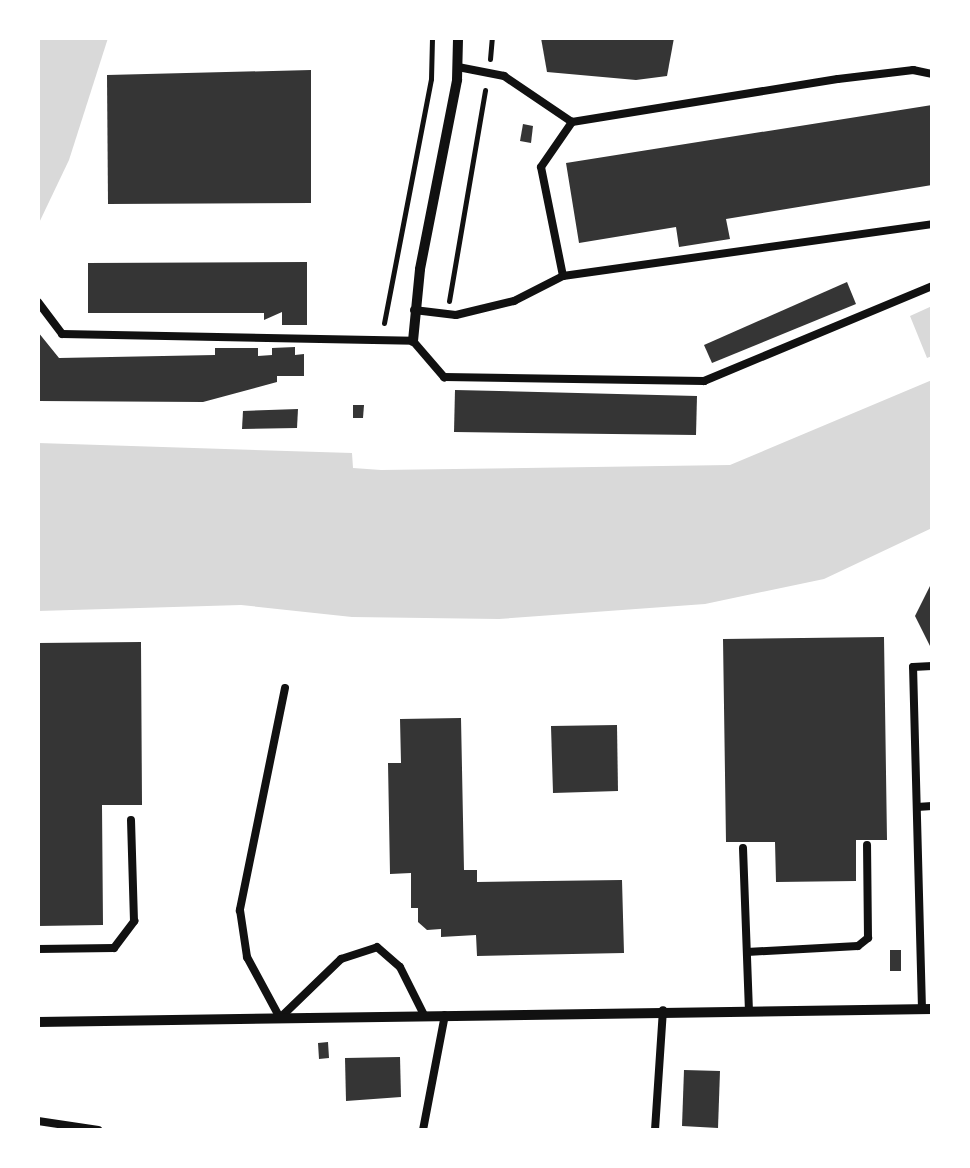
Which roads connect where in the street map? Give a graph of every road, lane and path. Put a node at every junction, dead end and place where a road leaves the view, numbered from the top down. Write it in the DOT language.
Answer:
graph roads {
  1 [pos="432,38"];
  2 [pos="458,38"];
  3 [pos="492,38"];
  4 [pos="458,67"];
  5 [pos="488,72"];
  6 [pos="932,74"];
  7 [pos="572,122"];
  8 [pos="932,224"];
  9 [pos="564,276"];
  10 [pos="932,286"];
  11 [pos="38,302"];
  12 [pos="414,310"];
  13 [pos="448,314"];
  14 [pos="384,323"];
  15 [pos="412,341"];
  16 [pos="932,666"];
  17 [pos="285,688"];
  18 [pos="932,806"];
  19 [pos="916,807"];
  20 [pos="131,820"];
  21 [pos="868,845"];
  22 [pos="743,848"];
  23 [pos="38,949"];
  24 [pos="747,952"];
  25 [pos="750,1009"];
  26 [pos="927,1009"];
  27 [pos="663,1010"];
  28 [pos="424,1015"];
  29 [pos="445,1015"];
  30 [pos="280,1018"];
  31 [pos="38,1022"];
  32 [pos="38,1122"];
  33 [pos="98,1130"];
  34 [pos="423,1130"];
  35 [pos="655,1130"];
  1 -- 14 [label="path"];
  2 -- 4 [label="street"];
  3 -- 5 [label="path"];
  4 -- 5 [label="lane"];
  4 -- 12 [label="street"];
  5 -- 7 [label="lane"];
  5 -- 13 [label="path"];
  6 -- 7 [label="lane"];
  7 -- 9 [label="lane"];
  8 -- 9 [label="lane"];
  9 -- 13 [label="lane"];
  10 -- 15 [label="lane"];
  11 -- 15 [label="lane"];
  12 -- 13 [label="lane"];
  12 -- 15 [label="street"];
  16 -- 19 [label="lane"];
  17 -- 30 [label="lane"];
  18 -- 19 [label="lane"];
  19 -- 26 [label="lane"];
  20 -- 23 [label="lane"];
  21 -- 24 [label="lane"];
  22 -- 24 [label="lane"];
  24 -- 25 [label="lane"];
  25 -- 26 [label="street"];
  25 -- 27 [label="street"];
  27 -- 29 [label="street"];
  27 -- 35 [label="lane"];
  28 -- 29 [label="street"];
  28 -- 30 [label="street"];
  28 -- 30 [label="lane"];
  29 -- 34 [label="lane"];
  30 -- 31 [label="street"];
  32 -- 33 [label="lane"];
}
